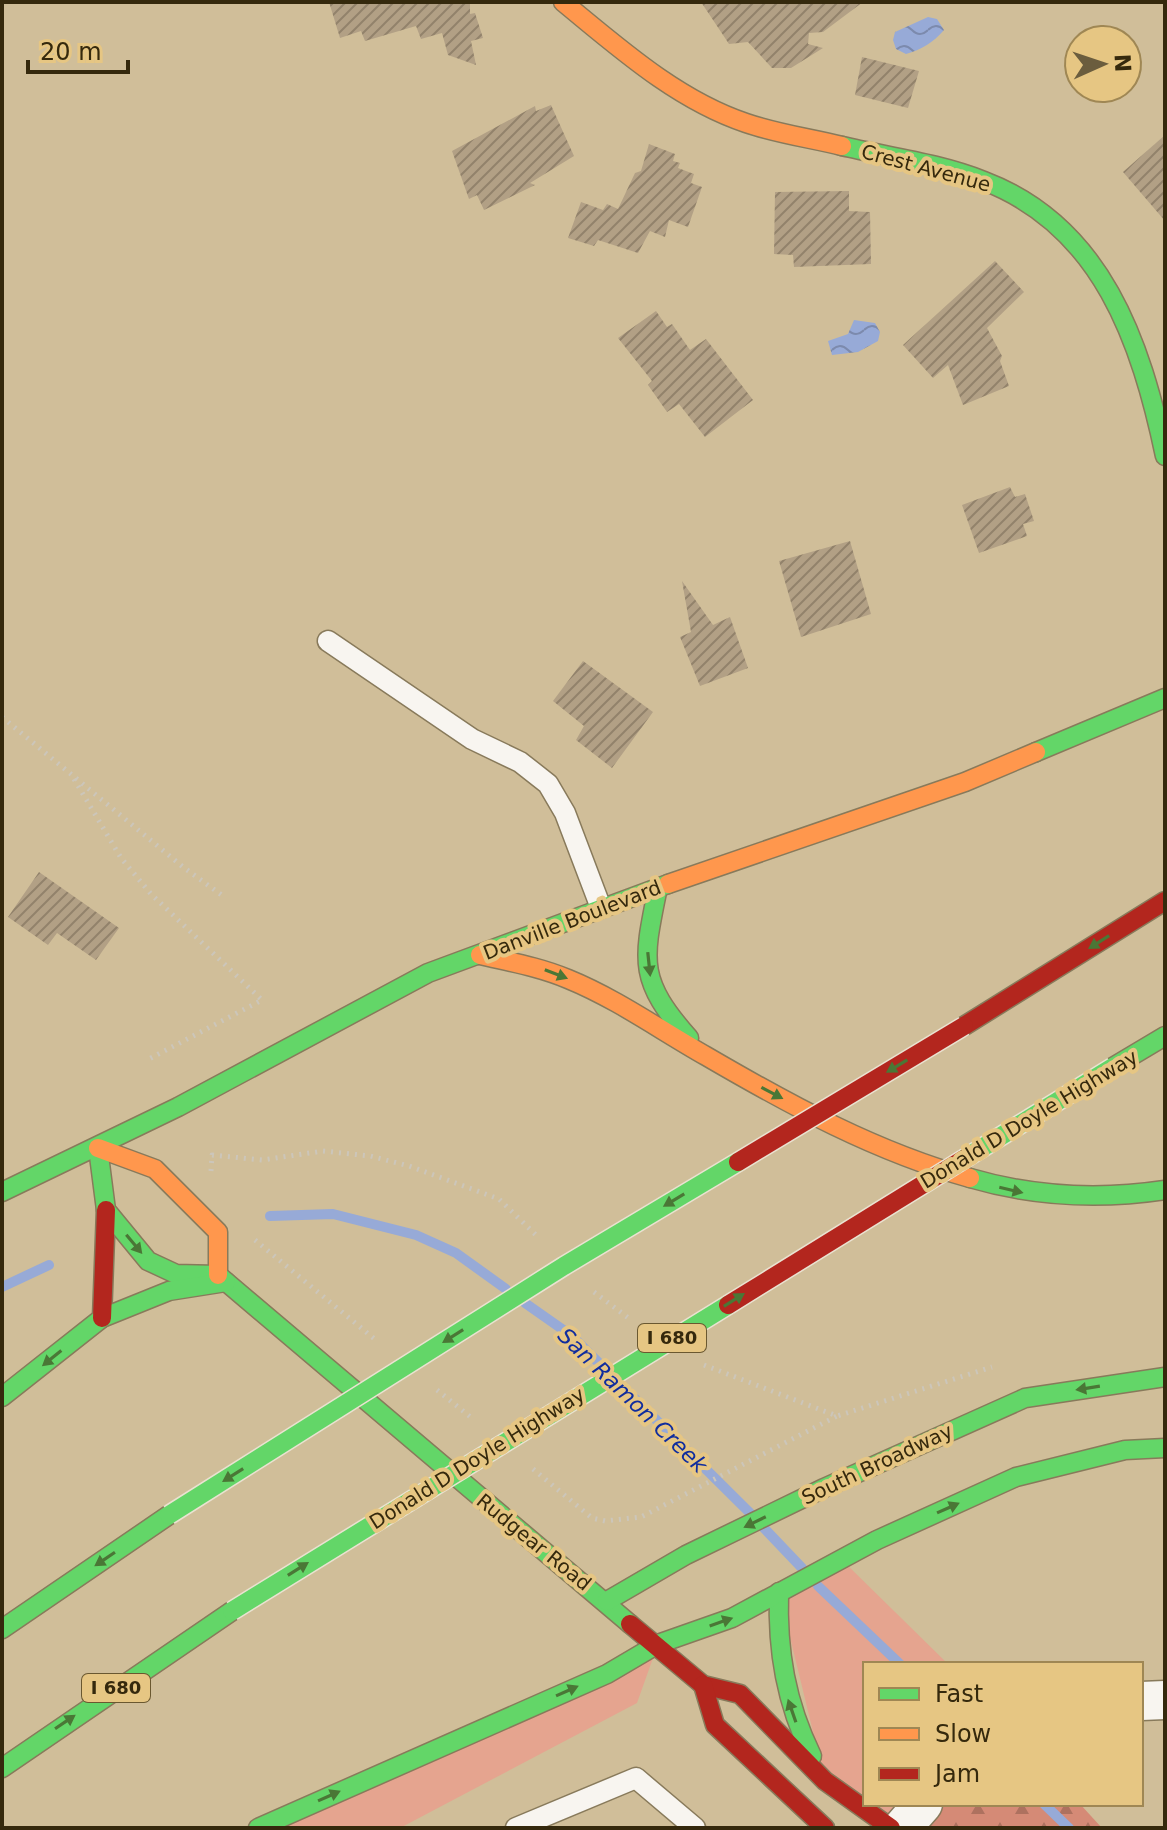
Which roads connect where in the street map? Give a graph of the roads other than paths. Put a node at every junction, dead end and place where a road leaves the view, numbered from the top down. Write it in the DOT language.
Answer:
graph roads {
  1 [pos="563,2"];
  2 [pos="1165,456"];
  3 [pos="328,641"];
  4 [pos="1165,698"];
  5 [pos="658,887"];
  6 [pos="1165,901"];
  7 [pos="601,908"];
  8 [pos="480,955"];
  9 [pos="1165,1036"];
  10 [pos="703,1055"];
  11 [pos="98,1148"];
  12 [pos="1165,1190"];
  13 [pos="2,1192"];
  14 [pos="106,1210"];
  15 [pos="222,1278"];
  16 [pos="102,1318"];
  17 [pos="1165,1377"];
  18 [pos="2,1397"];
  19 [pos="1165,1448"];
  20 [pos="779,1592"];
  21 [pos="607,1601"];
  22 [pos="2,1629"];
  23 [pos="658,1644"];
  24 [pos="703,1685"];
  25 [pos="1165,1700"];
  26 [pos="1143,1701"];
  27 [pos="2,1768"];
  28 [pos="825,1781"];
  29 [pos="921,1806"];
  30 [pos="258,1828"];
  31 [pos="516,1828"];
  32 [pos="695,1828"];
  33 [pos="825,1828"];
  34 [pos="891,1828"];
  35 [pos="902,1828"];
  1 -- 2 [label="main road, Crest Avenue"];
  3 -- 7 [label="lane"];
  4 -- 5 [label="main road, Danville Boulevard"];
  5 -- 7 [label="main road, Danville Boulevard"];
  5 -- 10 [label="main road, one-way"];
  6 -- 22 [label="main road, one-way, bridge"];
  7 -- 8 [label="main road, Danville Boulevard"];
  8 -- 10 [label="main road, one-way"];
  8 -- 11 [label="main road, Danville Boulevard"];
  27 -- 9 [label="main road, Donald D Doyle Highway / I 680, one-way, bridge"];
  10 -- 12 [label="main road, one-way"];
  11 -- 13 [label="main road, Danville Boulevard"];
  11 -- 14 [label="main road"];
  11 -- 15 [label="main road"];
  14 -- 15 [label="main road, one-way"];
  14 -- 16 [label="main road"];
  15 -- 16 [label="main road"];
  15 -- 21 [label="main road, Rudgear Road"];
  16 -- 18 [label="main road, one-way"];
  17 -- 21 [label="main road, South Broadway, one-way"];
  20 -- 19 [label="main road, one-way"];
  23 -- 20 [label="main road, one-way"];
  28 -- 20 [label="main road, one-way"];
  21 -- 23 [label="main road, Rudgear Road"];
  23 -- 24 [label="main road, Rudgear Road"];
  30 -- 23 [label="main road, one-way"];
  24 -- 28 [label="main road, Rudgear Road"];
  24 -- 33 [label="main road"];
  25 -- 26 [label="street"];
  28 -- 34 [label="main road, Rudgear Road"];
  29 -- 35 [label="street"];
  31 -- 32 [label="lane"];
}
